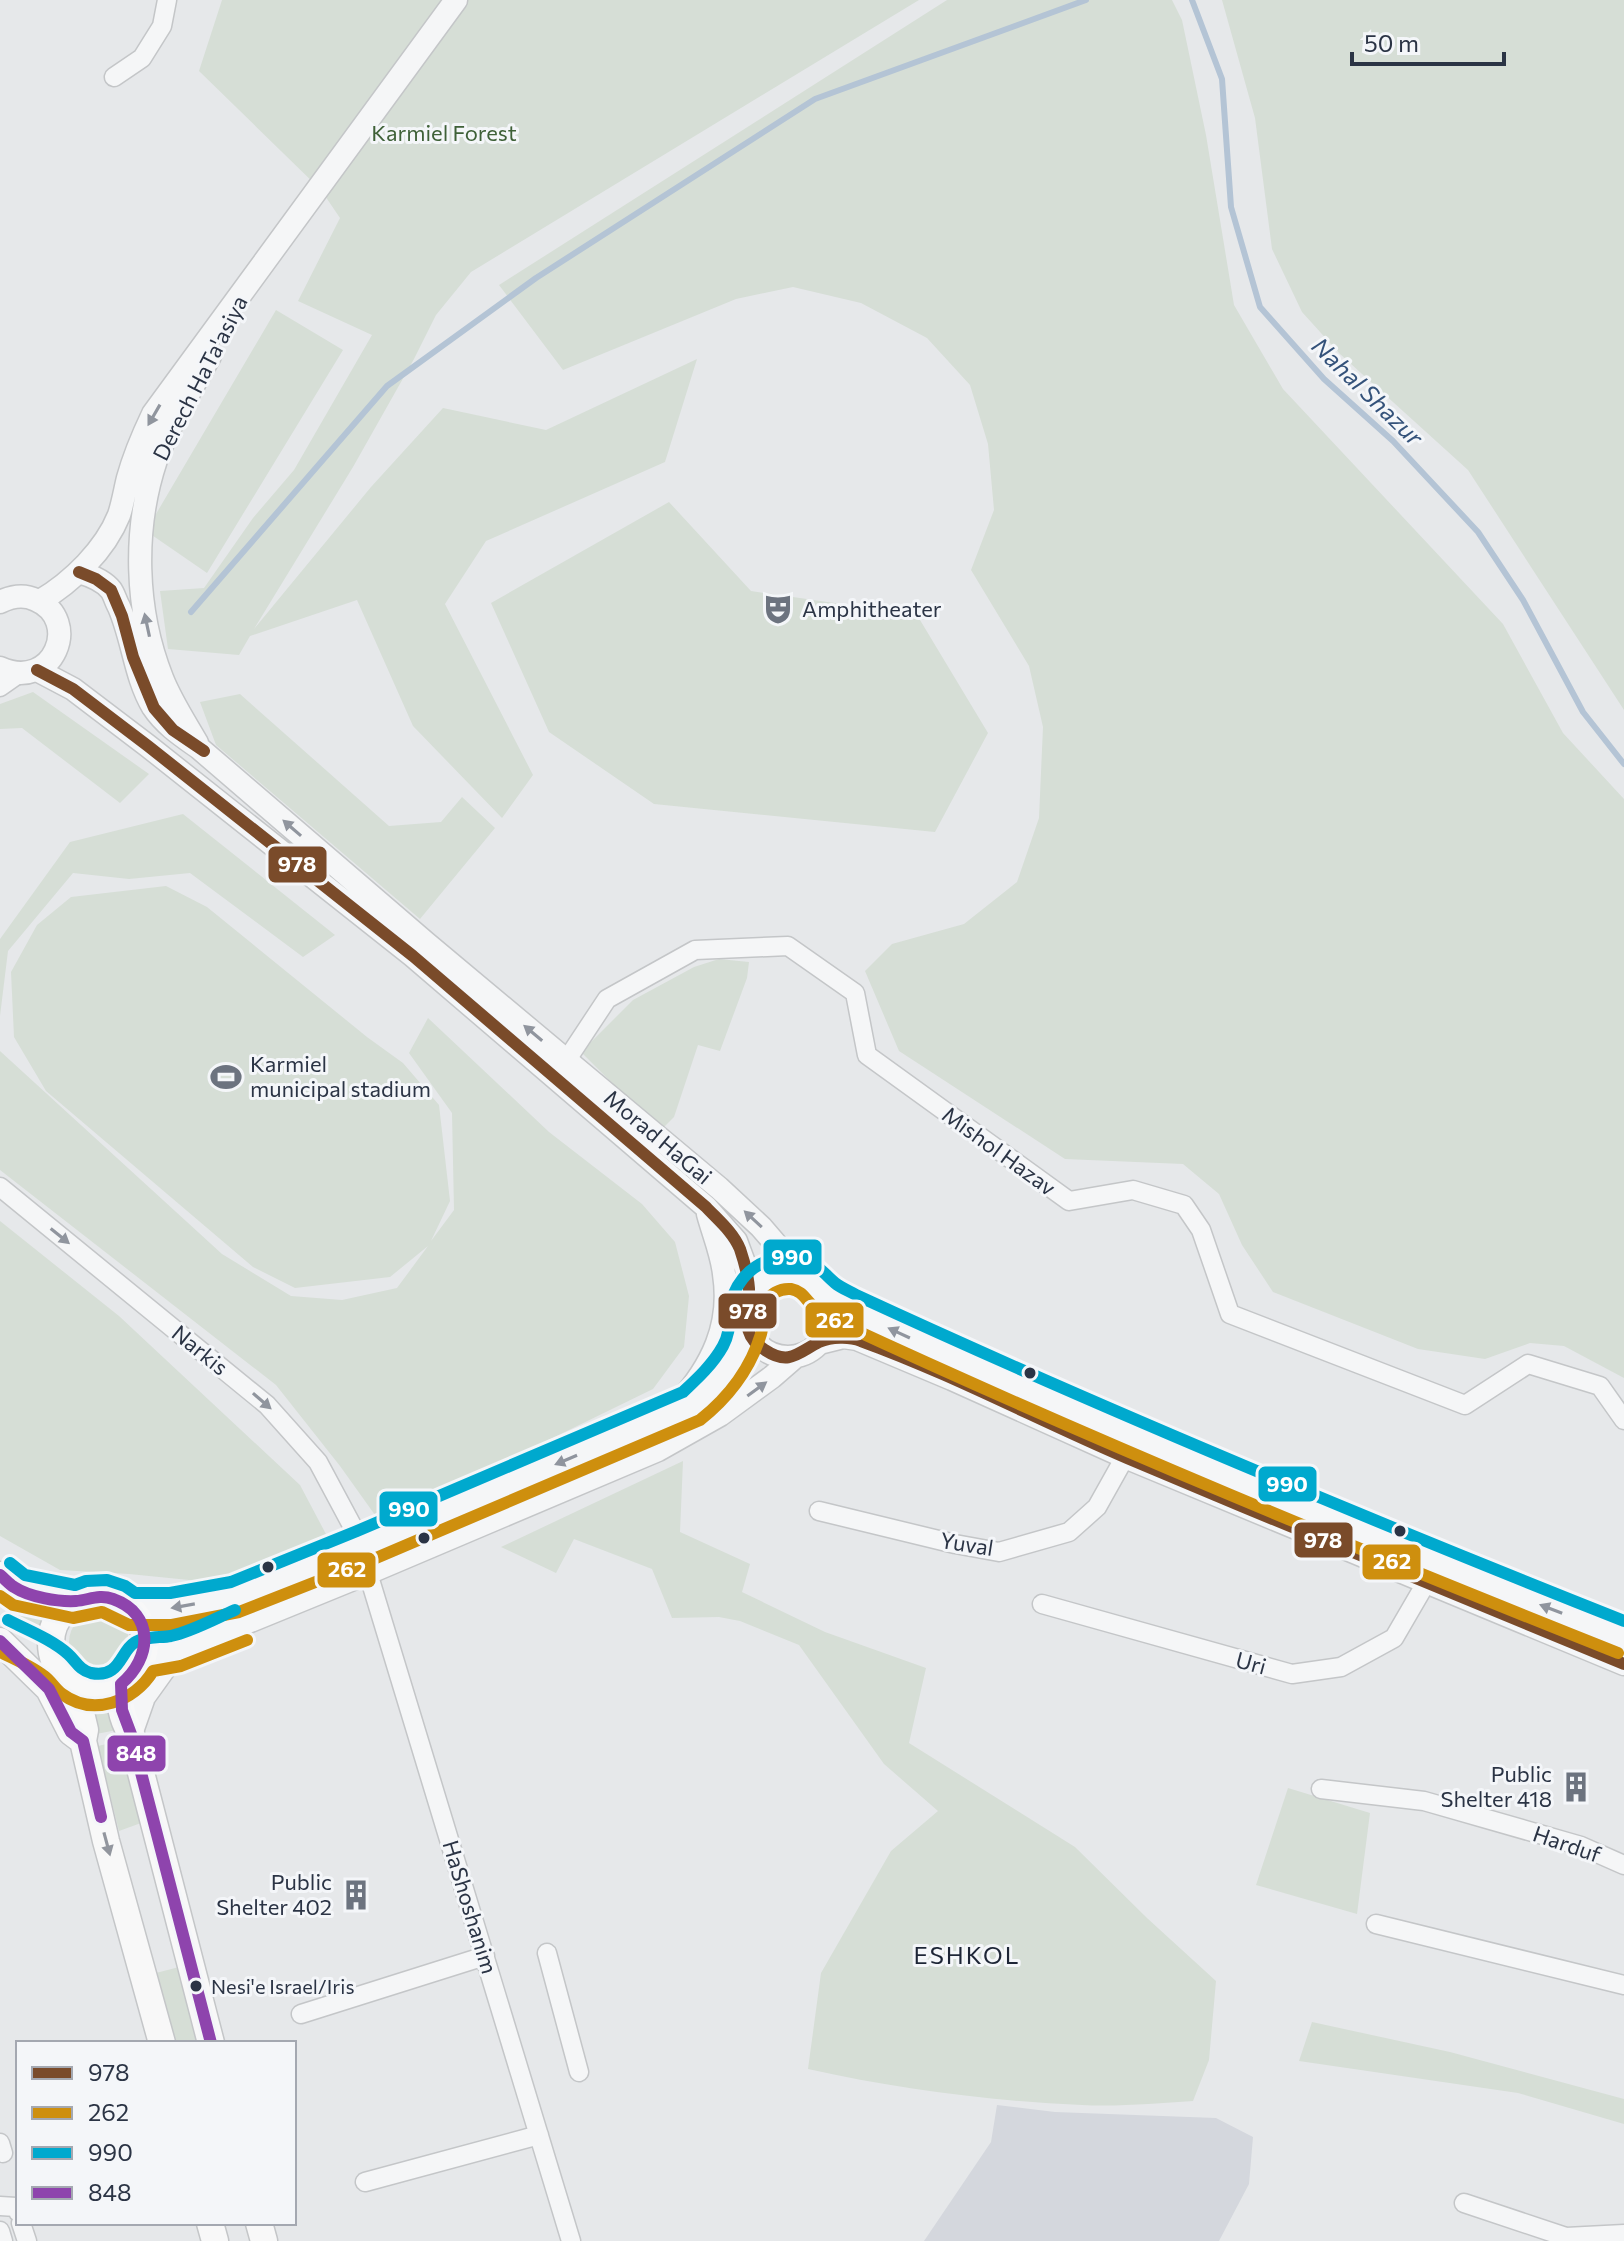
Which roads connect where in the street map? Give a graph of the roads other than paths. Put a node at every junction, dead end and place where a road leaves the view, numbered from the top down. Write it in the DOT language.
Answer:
graph roads {
  1 [pos="167,0"];
  2 [pos="456,0"];
  3 [pos="114,77"];
  4 [pos="249,283"];
  5 [pos="79,572"];
  6 [pos="5,595"];
  7 [pos="40,601"];
  8 [pos="133,657"];
  9 [pos="19,671"];
  10 [pos="162,676"];
  11 [pos="0,687"];
  12 [pos="199,748"];
  13 [pos="566,1061"];
  14 [pos="0,1187"];
  15 [pos="706,1207"];
  16 [pos="804,1277"];
  17 [pos="824,1295"];
  18 [pos="750,1297"];
  19 [pos="747,1326"];
  20 [pos="819,1343"];
  21 [pos="795,1357"];
  22 [pos="664,1419"];
  23 [pos="1624,1420"];
  24 [pos="1125,1457"];
  25 [pos="819,1511"];
  26 [pos="363,1546"];
  27 [pos="368,1573"];
  28 [pos="0,1575"];
  29 [pos="1426,1583"];
  30 [pos="76,1602"];
  31 [pos="1042,1604"];
  32 [pos="130,1609"];
  33 [pos="0,1634"];
  34 [pos="1624,1638"];
  35 [pos="0,1641"];
  36 [pos="177,1651"];
  37 [pos="143,1656"];
  38 [pos="1624,1664"];
  39 [pos="66,1674"];
  40 [pos="121,1684"];
  41 [pos="131,1734"];
  42 [pos="83,1741"];
  43 [pos="1321,1789"];
  44 [pos="1624,1865"];
  45 [pos="1376,1924"];
  46 [pos="547,1953"];
  47 [pos="485,1956"];
  48 [pos="1624,1985"];
  49 [pos="301,2014"];
  50 [pos="161,2041"];
  51 [pos="210,2041"];
  52 [pos="579,2072"];
  53 [pos="539,2135"];
  54 [pos="365,2182"];
  55 [pos="1464,2203"];
  56 [pos="0,2231"];
  57 [pos="1624,2234"];
  58 [pos="3,2241"];
  59 [pos="571,2241"];
  1 -- 3 [label="street"];
  2 -- 4 [label="street, Derech HaTa'asiya"];
  4 -- 5 [label="street, Derech HaTa'asiya, one-way"];
  10 -- 4 [label="street, Derech HaTa'asiya, one-way"];
  5 -- 7 [label="street"];
  5 -- 8 [label="street, Morad HaGai"];
  6 -- 7 [label="street"];
  7 -- 9 [label="street"];
  8 -- 10 [label="street"];
  8 -- 12 [label="street, Morad HaGai"];
  9 -- 11 [label="street"];
  9 -- 15 [label="street, Morad HaGai"];
  10 -- 12 [label="street, Derech HaTa'asiya"];
  13 -- 12 [label="street, Morad HaGai, one-way"];
  16 -- 13 [label="street, Morad HaGai, one-way"];
  13 -- 23 [label="street, Mishol Hazav"];
  14 -- 26 [label="street, Narkis, one-way"];
  15 -- 18 [label="street, Morad HaGai"];
  15 -- 22 [label="street"];
  16 -- 17 [label="street"];
  16 -- 18 [label="street"];
  17 -- 20 [label="street"];
  34 -- 17 [label="street, one-way"];
  18 -- 19 [label="street"];
  19 -- 21 [label="street"];
  19 -- 22 [label="street"];
  20 -- 21 [label="street"];
  20 -- 24 [label="street"];
  27 -- 21 [label="street, one-way"];
  22 -- 26 [label="street, one-way"];
  24 -- 25 [label="street, Yuval"];
  24 -- 29 [label="street"];
  26 -- 32 [label="street, one-way"];
  27 -- 36 [label="street"];
  27 -- 47 [label="street, HaShoshanim"];
  28 -- 30 [label="main road"];
  29 -- 31 [label="street, Uri"];
  29 -- 38 [label="street"];
  30 -- 32 [label="main road"];
  30 -- 39 [label="main road"];
  32 -- 37 [label="main road"];
  33 -- 39 [label="main road"];
  35 -- 42 [label="main road"];
  36 -- 37 [label="street"];
  36 -- 41 [label="street"];
  37 -- 40 [label="main road"];
  39 -- 40 [label="main road"];
  39 -- 42 [label="main road"];
  40 -- 41 [label="main road"];
  41 -- 51 [label="main road"];
  42 -- 50 [label="main road, one-way"];
  43 -- 44 [label="street, Harduf"];
  45 -- 48 [label="street"];
  46 -- 52 [label="street"];
  47 -- 49 [label="street"];
  47 -- 53 [label="street, HaShoshanim"];
  53 -- 54 [label="street"];
  53 -- 59 [label="street, HaShoshanim"];
  55 -- 57 [label="street"];
  56 -- 58 [label="street"];
}
